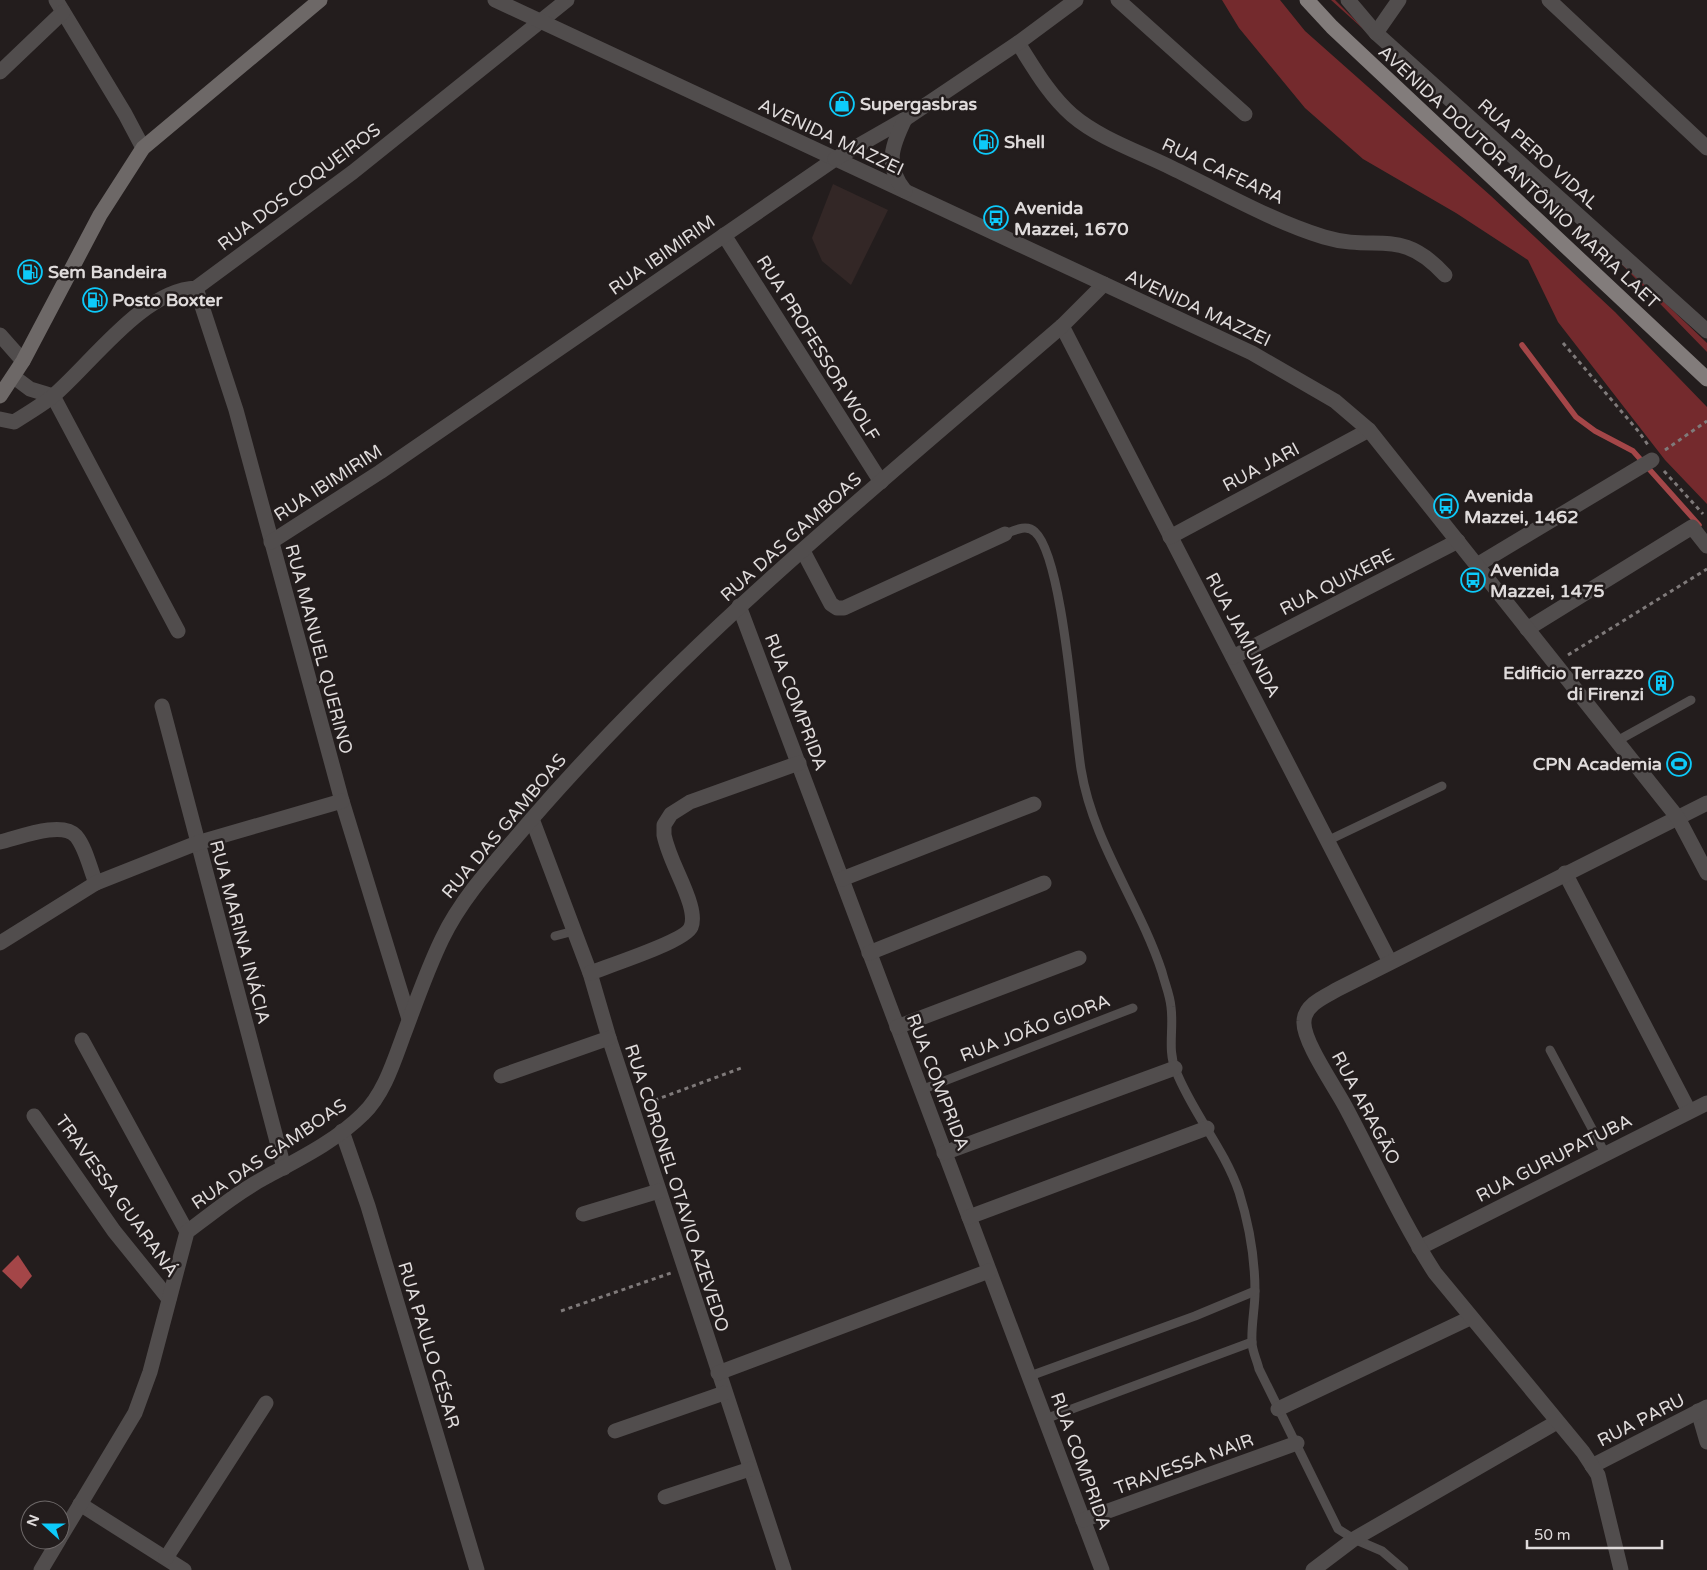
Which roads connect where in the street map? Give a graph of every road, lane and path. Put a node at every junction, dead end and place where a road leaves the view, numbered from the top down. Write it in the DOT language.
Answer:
graph roads {
  1 [pos="320,0"];
  2 [pos="495,0"];
  3 [pos="567,0"];
  4 [pos="1118,0"];
  5 [pos="1307,0"];
  6 [pos="1348,0"];
  7 [pos="1399,0"];
  8 [pos="1549,0"];
  9 [pos="1070,2"];
  10 [pos="60,6"];
  11 [pos="540,21"];
  12 [pos="1376,33"];
  13 [pos="1018,43"];
  14 [pos="0,72"];
  15 [pos="1245,114"];
  16 [pos="905,118"];
  17 [pos="143,148"];
  18 [pos="1707,148"];
  19 [pos="835,159"];
  20 [pos="905,191"];
  21 [pos="724,235"];
  22 [pos="1446,275"];
  23 [pos="1104,284"];
  24 [pos="196,288"];
  25 [pos="1062,326"];
  26 [pos="1707,331"];
  27 [pos="0,335"];
  28 [pos="1563,343"];
  29 [pos="23,361"];
  30 [pos="14,377"];
  31 [pos="1707,379"];
  32 [pos="0,396"];
  33 [pos="53,396"];
  34 [pos="0,420"];
  35 [pos="1707,421"];
  36 [pos="1369,430"];
  37 [pos="1652,460"];
  38 [pos="881,482"];
  39 [pos="1706,518"];
  40 [pos="1005,534"];
  41 [pos="1170,537"];
  42 [pos="1458,541"];
  43 [pos="271,542"];
  44 [pos="1707,546"];
  45 [pos="803,551"];
  46 [pos="1477,565"];
  47 [pos="1707,569"];
  48 [pos="740,606"];
  49 [pos="1527,629"];
  50 [pos="178,631"];
  51 [pos="1233,657"];
  52 [pos="1554,664"];
  53 [pos="1691,700"];
  54 [pos="162,706"];
  55 [pos="1617,741"];
  56 [pos="799,763"];
  57 [pos="1442,786"];
  58 [pos="342,801"];
  59 [pos="1707,803"];
  60 [pos="1034,804"];
  61 [pos="1678,818"];
  62 [pos="532,819"];
  63 [pos="1328,840"];
  64 [pos="0,842"];
  65 [pos="196,843"];
  66 [pos="1565,873"];
  67 [pos="1707,873"];
  68 [pos="842,878"];
  69 [pos="1044,883"];
  70 [pos="96,884"];
  71 [pos="574,930"];
  72 [pos="555,936"];
  73 [pos="0,943"];
  74 [pos="869,953"];
  75 [pos="1079,958"];
  76 [pos="1390,962"];
  77 [pos="590,973"];
  78 [pos="1133,1008"];
  79 [pos="409,1019"];
  80 [pos="897,1027"];
  81 [pos="609,1038"];
  82 [pos="82,1040"];
  83 [pos="1550,1050"];
  84 [pos="744,1067"];
  85 [pos="1174,1068"];
  86 [pos="501,1076"];
  87 [pos="921,1090"];
  88 [pos="1707,1103"];
  89 [pos="632,1108"];
  90 [pos="1689,1111"];
  91 [pos="34,1116"];
  92 [pos="1207,1128"];
  93 [pos="342,1131"];
  94 [pos="944,1153"];
  95 [pos="1605,1153"];
  96 [pos="284,1168"];
  97 [pos="659,1191"];
  98 [pos="583,1214"];
  99 [pos="969,1217"];
  100 [pos="187,1232"];
  101 [pos="1419,1248"];
  102 [pos="683,1269"];
  103 [pos="989,1271"];
  104 [pos="1255,1291"];
  105 [pos="169,1299"];
  106 [pos="561,1311"];
  107 [pos="1470,1318"];
  108 [pos="1252,1342"];
  109 [pos="718,1373"];
  110 [pos="1030,1376"];
  111 [pos="724,1392"];
  112 [pos="266,1403"];
  113 [pos="1278,1409"];
  114 [pos="1703,1409"];
  115 [pos="1045,1420"];
  116 [pos="1557,1422"];
  117 [pos="615,1431"];
  118 [pos="1707,1442"];
  119 [pos="1297,1443"];
  120 [pos="1592,1466"];
  121 [pos="750,1469"];
  122 [pos="665,1497"];
  123 [pos="80,1504"];
  124 [pos="1083,1520"];
  125 [pos="70,1522"];
  126 [pos="1354,1539"];
  127 [pos="53,1550"];
  128 [pos="166,1558"];
  129 [pos="41,1570"];
  130 [pos="184,1570"];
  131 [pos="477,1570"];
  132 [pos="784,1570"];
  133 [pos="1102,1570"];
  134 [pos="1313,1570"];
  135 [pos="1404,1570"];
  136 [pos="1621,1570"];
  1 -- 17 [label="main road"];
  2 -- 11 [label="street, AVENIDA MAZZEI"];
  3 -- 11 [label="street, RUA DOS COQUEIROS"];
  4 -- 15 [label="street"];
  5 -- 31 [label="main road, AVENIDA DOUTOR ANTÔNIO MARIA LAET"];
  6 -- 12 [label="street, RUA PERO VIDAL"];
  7 -- 12 [label="street"];
  8 -- 18 [label="street"];
  9 -- 13 [label="street, RUA IBIMIRIM"];
  10 -- 14 [label="street"];
  10 -- 17 [label="street"];
  11 -- 19 [label="street, AVENIDA MAZZEI"];
  11 -- 24 [label="street, RUA DOS COQUEIROS"];
  12 -- 26 [label="street, RUA PERO VIDAL"];
  13 -- 16 [label="street, RUA IBIMIRIM"];
  13 -- 22 [label="street, RUA CAFEARA"];
  16 -- 19 [label="street, RUA IBIMIRIM"];
  16 -- 20 [label="street"];
  17 -- 29 [label="main road"];
  19 -- 20 [label="street, AVENIDA MAZZEI"];
  19 -- 21 [label="street, RUA IBIMIRIM"];
  20 -- 23 [label="street, AVENIDA MAZZEI"];
  21 -- 38 [label="street, RUA PROFESSOR WOLF"];
  21 -- 43 [label="street, RUA IBIMIRIM"];
  23 -- 25 [label="street, RUA DAS GAMBOAS"];
  23 -- 36 [label="street, AVENIDA MAZZEI"];
  24 -- 33 [label="street, RUA DOS COQUEIROS"];
  24 -- 43 [label="street, RUA MANUEL QUERINO"];
  25 -- 38 [label="street, RUA DAS GAMBOAS"];
  25 -- 41 [label="street, RUA JAMUNDA"];
  27 -- 29 [label="street"];
  28 -- 37 [label="path"];
  29 -- 30 [label="main road"];
  30 -- 32 [label="main road"];
  30 -- 33 [label="street"];
  33 -- 34 [label="street, RUA DOS COQUEIROS"];
  33 -- 50 [label="street"];
  35 -- 37 [label="path"];
  36 -- 41 [label="street, RUA JARI"];
  36 -- 42 [label="street, AVENIDA MAZZEI"];
  37 -- 39 [label="path"];
  37 -- 46 [label="street"];
  38 -- 45 [label="street, RUA DAS GAMBOAS"];
  40 -- 45 [label="street"];
  40 -- 85 [label="lane"];
  41 -- 51 [label="street, RUA JAMUNDA"];
  42 -- 46 [label="street, AVENIDA MAZZEI"];
  42 -- 51 [label="street, RUA QUIXERE"];
  43 -- 58 [label="street, RUA MANUEL QUERINO"];
  44 -- 49 [label="street"];
  45 -- 48 [label="street, RUA DAS GAMBOAS"];
  46 -- 49 [label="street, AVENIDA MAZZEI"];
  47 -- 52 [label="path"];
  48 -- 56 [label="street, RUA COMPRIDA"];
  48 -- 62 [label="street, RUA DAS GAMBOAS"];
  49 -- 52 [label="street, AVENIDA MAZZEI"];
  51 -- 63 [label="street, RUA JAMUNDA"];
  52 -- 55 [label="street, AVENIDA MAZZEI"];
  53 -- 55 [label="lane"];
  54 -- 65 [label="street, RUA MARINA INÁCIA"];
  55 -- 61 [label="street, AVENIDA MAZZEI"];
  56 -- 68 [label="street, RUA COMPRIDA"];
  56 -- 77 [label="street"];
  57 -- 63 [label="lane"];
  58 -- 65 [label="street"];
  58 -- 79 [label="street, RUA MANUEL QUERINO"];
  59 -- 61 [label="street"];
  60 -- 68 [label="street"];
  61 -- 66 [label="street, RUA ARAGÃO"];
  61 -- 67 [label="street, AVENIDA MAZZEI"];
  62 -- 71 [label="street, RUA CORONEL OTAVIO AZEVEDO"];
  62 -- 79 [label="street, RUA DAS GAMBOAS"];
  63 -- 76 [label="street, RUA JAMUNDA"];
  64 -- 70 [label="street"];
  65 -- 70 [label="street"];
  65 -- 96 [label="street, RUA MARINA INÁCIA"];
  66 -- 76 [label="street, RUA ARAGÃO"];
  66 -- 90 [label="street"];
  68 -- 74 [label="street, RUA COMPRIDA"];
  69 -- 74 [label="street"];
  70 -- 73 [label="street"];
  71 -- 72 [label="lane"];
  71 -- 77 [label="street, RUA CORONEL OTAVIO AZEVEDO"];
  74 -- 80 [label="street, RUA COMPRIDA"];
  75 -- 80 [label="street"];
  76 -- 101 [label="street, RUA ARAGÃO"];
  77 -- 81 [label="street, RUA CORONEL OTAVIO AZEVEDO"];
  78 -- 87 [label="lane, RUA JOÃO GIORA"];
  79 -- 93 [label="street, RUA DAS GAMBOAS"];
  80 -- 87 [label="street, RUA COMPRIDA"];
  81 -- 86 [label="street"];
  81 -- 89 [label="street, RUA CORONEL OTAVIO AZEVEDO"];
  82 -- 100 [label="street"];
  83 -- 95 [label="lane"];
  84 -- 89 [label="path"];
  85 -- 92 [label="lane"];
  85 -- 94 [label="street"];
  87 -- 94 [label="street, RUA COMPRIDA"];
  88 -- 90 [label="street, RUA GURUPATUBA"];
  89 -- 97 [label="street, RUA CORONEL OTAVIO AZEVEDO"];
  90 -- 95 [label="street, RUA GURUPATUBA"];
  91 -- 105 [label="street, TRAVESSA GUARANÁ"];
  92 -- 99 [label="street"];
  92 -- 104 [label="lane"];
  93 -- 96 [label="street, RUA DAS GAMBOAS"];
  93 -- 131 [label="street, RUA PAULO CÉSAR"];
  94 -- 99 [label="street, RUA COMPRIDA"];
  95 -- 101 [label="street, RUA GURUPATUBA"];
  96 -- 100 [label="street, RUA DAS GAMBOAS"];
  97 -- 98 [label="street"];
  97 -- 102 [label="street, RUA CORONEL OTAVIO AZEVEDO"];
  99 -- 103 [label="street, RUA COMPRIDA"];
  100 -- 105 [label="street, RUA DAS GAMBOAS"];
  101 -- 107 [label="street, RUA ARAGÃO"];
  102 -- 106 [label="path"];
  102 -- 109 [label="street, RUA CORONEL OTAVIO AZEVEDO"];
  103 -- 109 [label="street"];
  103 -- 110 [label="street, RUA COMPRIDA"];
  104 -- 108 [label="lane"];
  104 -- 110 [label="lane"];
  105 -- 123 [label="street, RUA DAS GAMBOAS"];
  107 -- 113 [label="street"];
  107 -- 116 [label="street, RUA ARAGÃO"];
  108 -- 113 [label="lane"];
  108 -- 115 [label="lane"];
  109 -- 111 [label="street, RUA CORONEL OTAVIO AZEVEDO"];
  110 -- 115 [label="street, RUA COMPRIDA"];
  111 -- 117 [label="street"];
  111 -- 121 [label="street, RUA CORONEL OTAVIO AZEVEDO"];
  112 -- 128 [label="street"];
  113 -- 119 [label="lane"];
  114 -- 118 [label="street"];
  114 -- 120 [label="street, RUA PARU"];
  115 -- 124 [label="street, RUA COMPRIDA"];
  116 -- 120 [label="street, RUA ARAGÃO"];
  116 -- 126 [label="street"];
  119 -- 124 [label="street, TRAVESSA NAIR"];
  119 -- 126 [label="lane"];
  120 -- 136 [label="street, RUA ARAGÃO"];
  121 -- 122 [label="street"];
  121 -- 132 [label="street, RUA CORONEL OTAVIO AZEVEDO"];
  123 -- 125 [label="street, RUA DAS GAMBOAS"];
  123 -- 128 [label="street"];
  124 -- 133 [label="street, RUA COMPRIDA"];
  126 -- 134 [label="street"];
  126 -- 135 [label="lane"];
  127 -- 129 [label="street, RUA DAS GAMBOAS"];
  128 -- 130 [label="street"];
}
